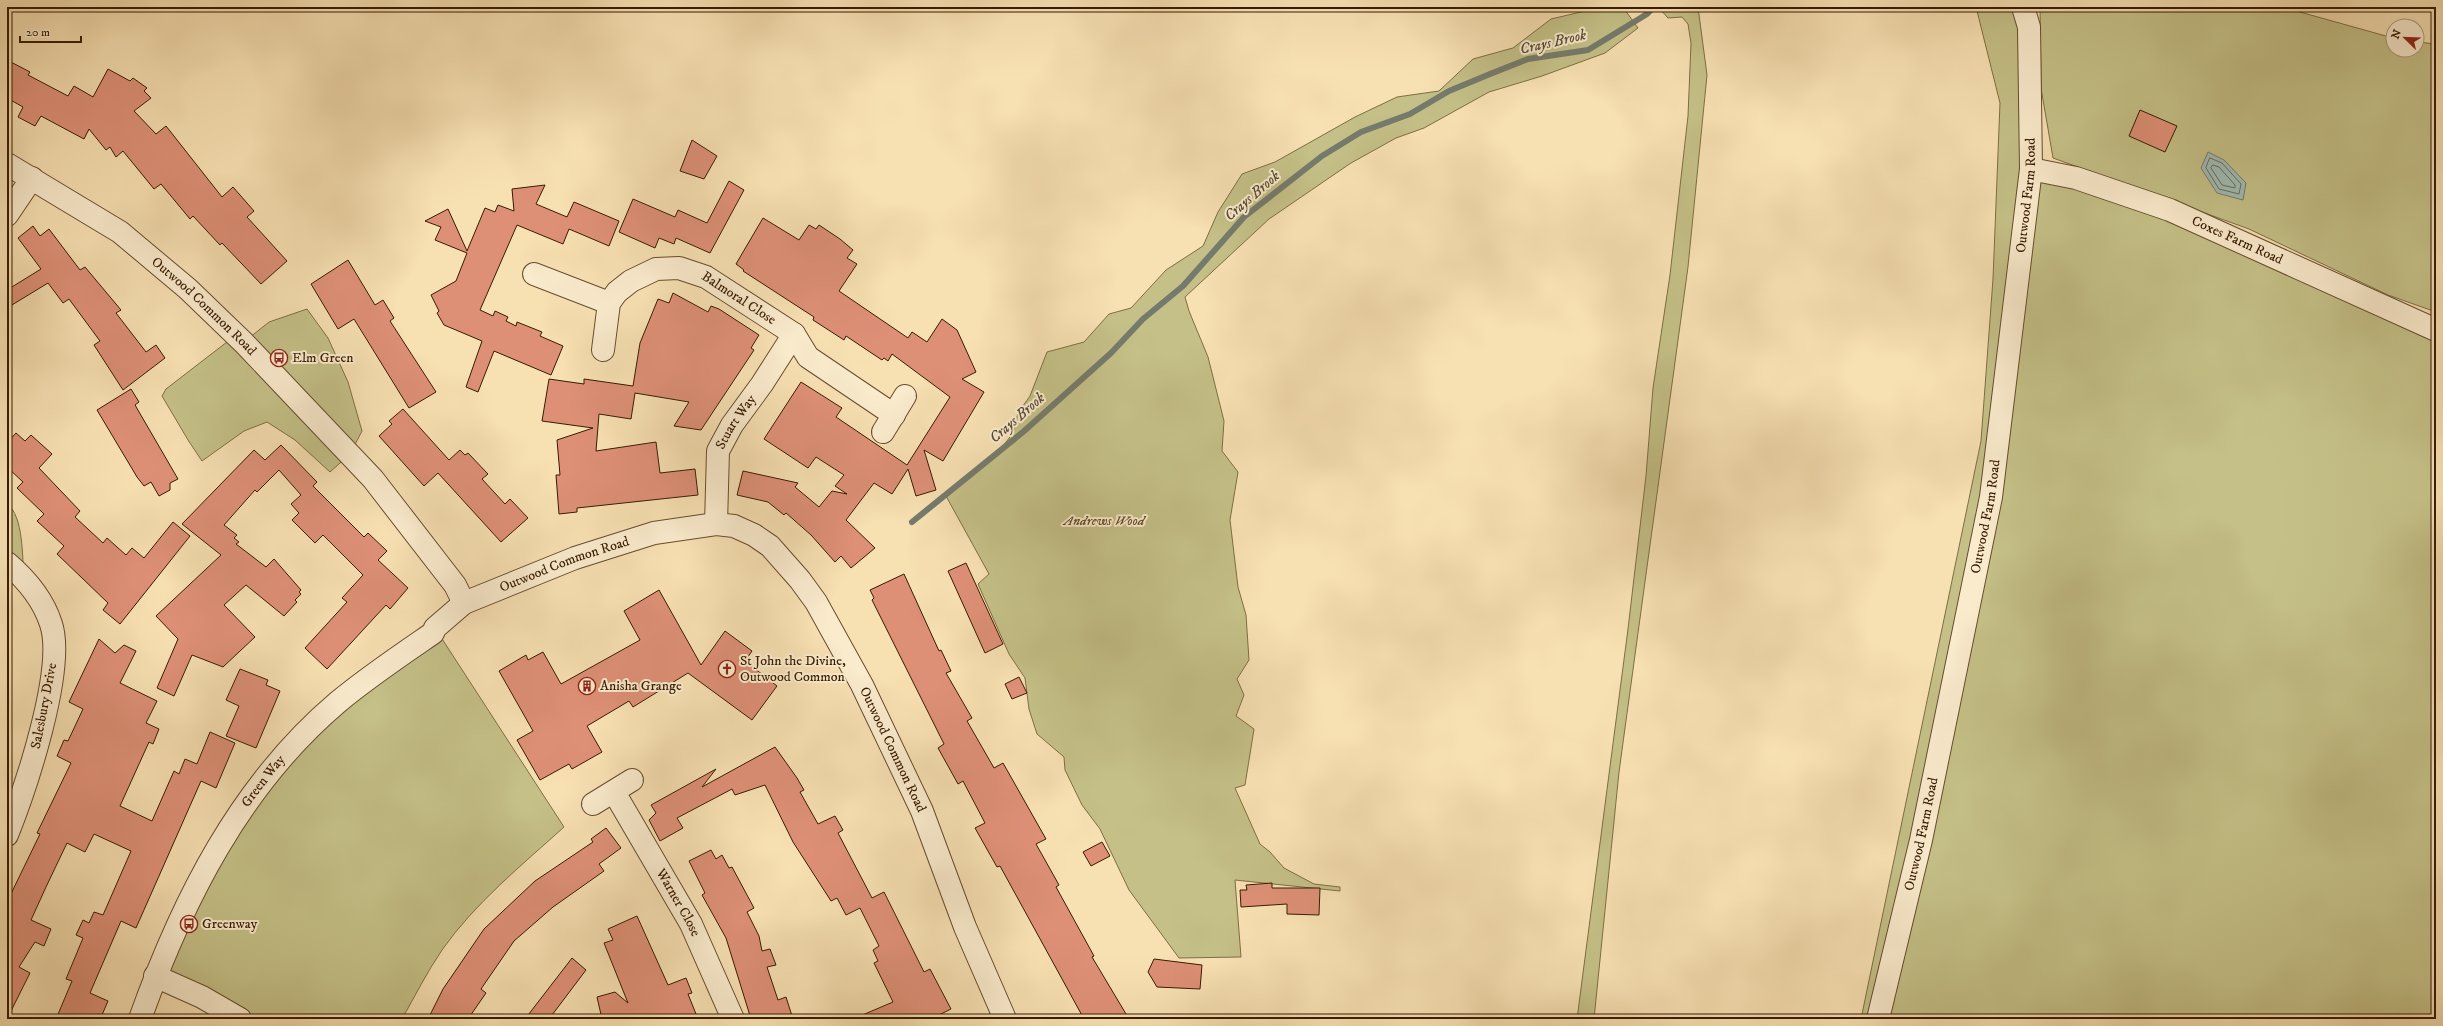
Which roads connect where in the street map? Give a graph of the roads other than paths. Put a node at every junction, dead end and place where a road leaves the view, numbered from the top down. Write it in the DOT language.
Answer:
graph roads {
  1 [pos="2023,7"];
  2 [pos="7,164"];
  3 [pos="2031,169"];
  4 [pos="32,178"];
  5 [pos="7,215"];
  6 [pos="534,274"];
  7 [pos="609,303"];
  8 [pos="2436,330"];
  9 [pos="794,334"];
  10 [pos="603,350"];
  11 [pos="905,396"];
  12 [pos="716,524"];
  13 [pos="7,564"];
  14 [pos="464,603"];
  15 [pos="632,780"];
  16 [pos="614,792"];
  17 [pos="593,804"];
  18 [pos="7,835"];
  19 [pos="155,976"];
  20 [pos="140,1019"];
  21 [pos="240,1019"];
  22 [pos="732,1019"];
  23 [pos="1005,1019"];
  24 [pos="1878,1019"];
  1 -- 3 [label="street, Outwood Farm Road"];
  2 -- 4 [label="street, Outwood Common Road"];
  3 -- 8 [label="street, Coxes Farm Road"];
  3 -- 24 [label="street, Outwood Farm Road"];
  4 -- 5 [label="street"];
  4 -- 14 [label="street, Outwood Common Road"];
  6 -- 7 [label="street"];
  7 -- 9 [label="street, Balmoral Close"];
  7 -- 10 [label="street"];
  9 -- 11 [label="street, Balmoral Close"];
  9 -- 12 [label="street, Stuart Way"];
  12 -- 14 [label="street, Outwood Common Road"];
  12 -- 23 [label="street, Outwood Common Road"];
  13 -- 18 [label="street, Salesbury Drive"];
  14 -- 19 [label="street, Green Way"];
  15 -- 16 [label="street"];
  16 -- 17 [label="street"];
  16 -- 22 [label="street, Warner Close"];
  19 -- 20 [label="street, Green Way"];
  19 -- 21 [label="street"];
}
